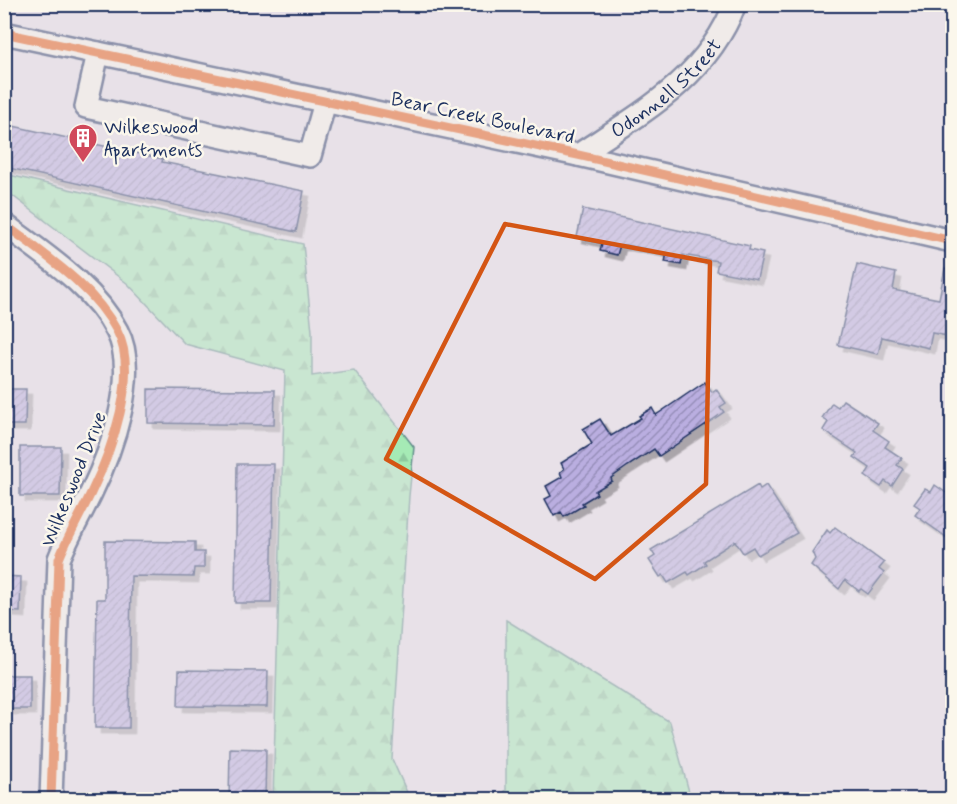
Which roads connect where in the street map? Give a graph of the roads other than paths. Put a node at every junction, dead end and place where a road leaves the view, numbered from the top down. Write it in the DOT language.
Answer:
graph roads {
  1 [pos="735,4"];
  2 [pos="4,33"];
  3 [pos="98,53"];
  4 [pos="325,102"];
  5 [pos="578,155"];
  6 [pos="4,224"];
  7 [pos="952,241"];
  8 [pos="51,800"];
  1 -- 5 [label="street, Odonnell Street"];
  2 -- 3 [label="street, Bear Creek Boulevard"];
  3 -- 4 [label="street, Bear Creek Boulevard"];
  3 -- 4 [label="street"];
  4 -- 5 [label="street, Bear Creek Boulevard"];
  5 -- 7 [label="street, Bear Creek Boulevard"];
  6 -- 8 [label="street, Wilkeswood Drive"];
}
